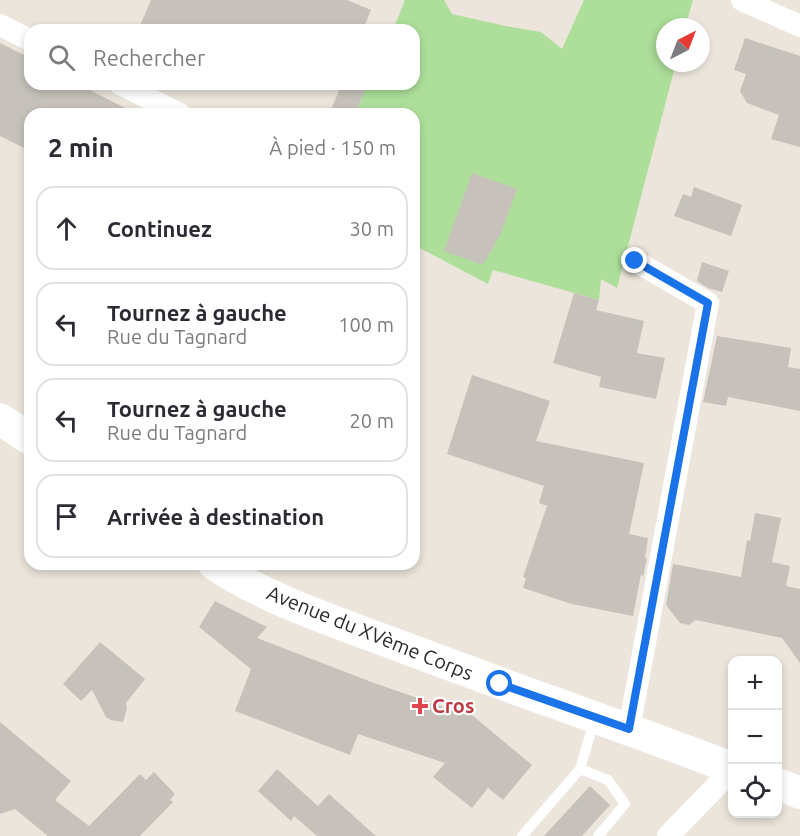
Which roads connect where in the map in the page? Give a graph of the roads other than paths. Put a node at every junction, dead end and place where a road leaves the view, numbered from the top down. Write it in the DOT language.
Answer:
graph roads {
  1 [pos="742,0"];
  2 [pos="0,25"];
  3 [pos="800,26"];
  4 [pos="24,37"];
  5 [pos="132,90"];
  6 [pos="168,108"];
  7 [pos="635,261"];
  8 [pos="0,418"];
  9 [pos="24,435"];
  10 [pos="223,570"];
  11 [pos="595,717"];
  12 [pos="629,729"];
  13 [pos="728,767"];
  14 [pos="580,769"];
  15 [pos="728,773"];
  16 [pos="782,786"];
  17 [pos="800,793"];
  18 [pos="522,836"];
  19 [pos="598,836"];
  20 [pos="668,836"];
  1 -- 3 [label="street"];
  2 -- 4 [label="street"];
  5 -- 6 [label="street"];
  7 -- 12 [label="street"];
  8 -- 9 [label="main road"];
  10 -- 11 [label="main road, Avenue du XVème Corps"];
  11 -- 12 [label="main road, Avenue du XVème Corps"];
  11 -- 14 [label="lane"];
  12 -- 13 [label="main road, Avenue du XVème Corps"];
  14 -- 18 [label="lane"];
  14 -- 19 [label="lane"];
  15 -- 20 [label="street"];
  16 -- 17 [label="main road"];
}
